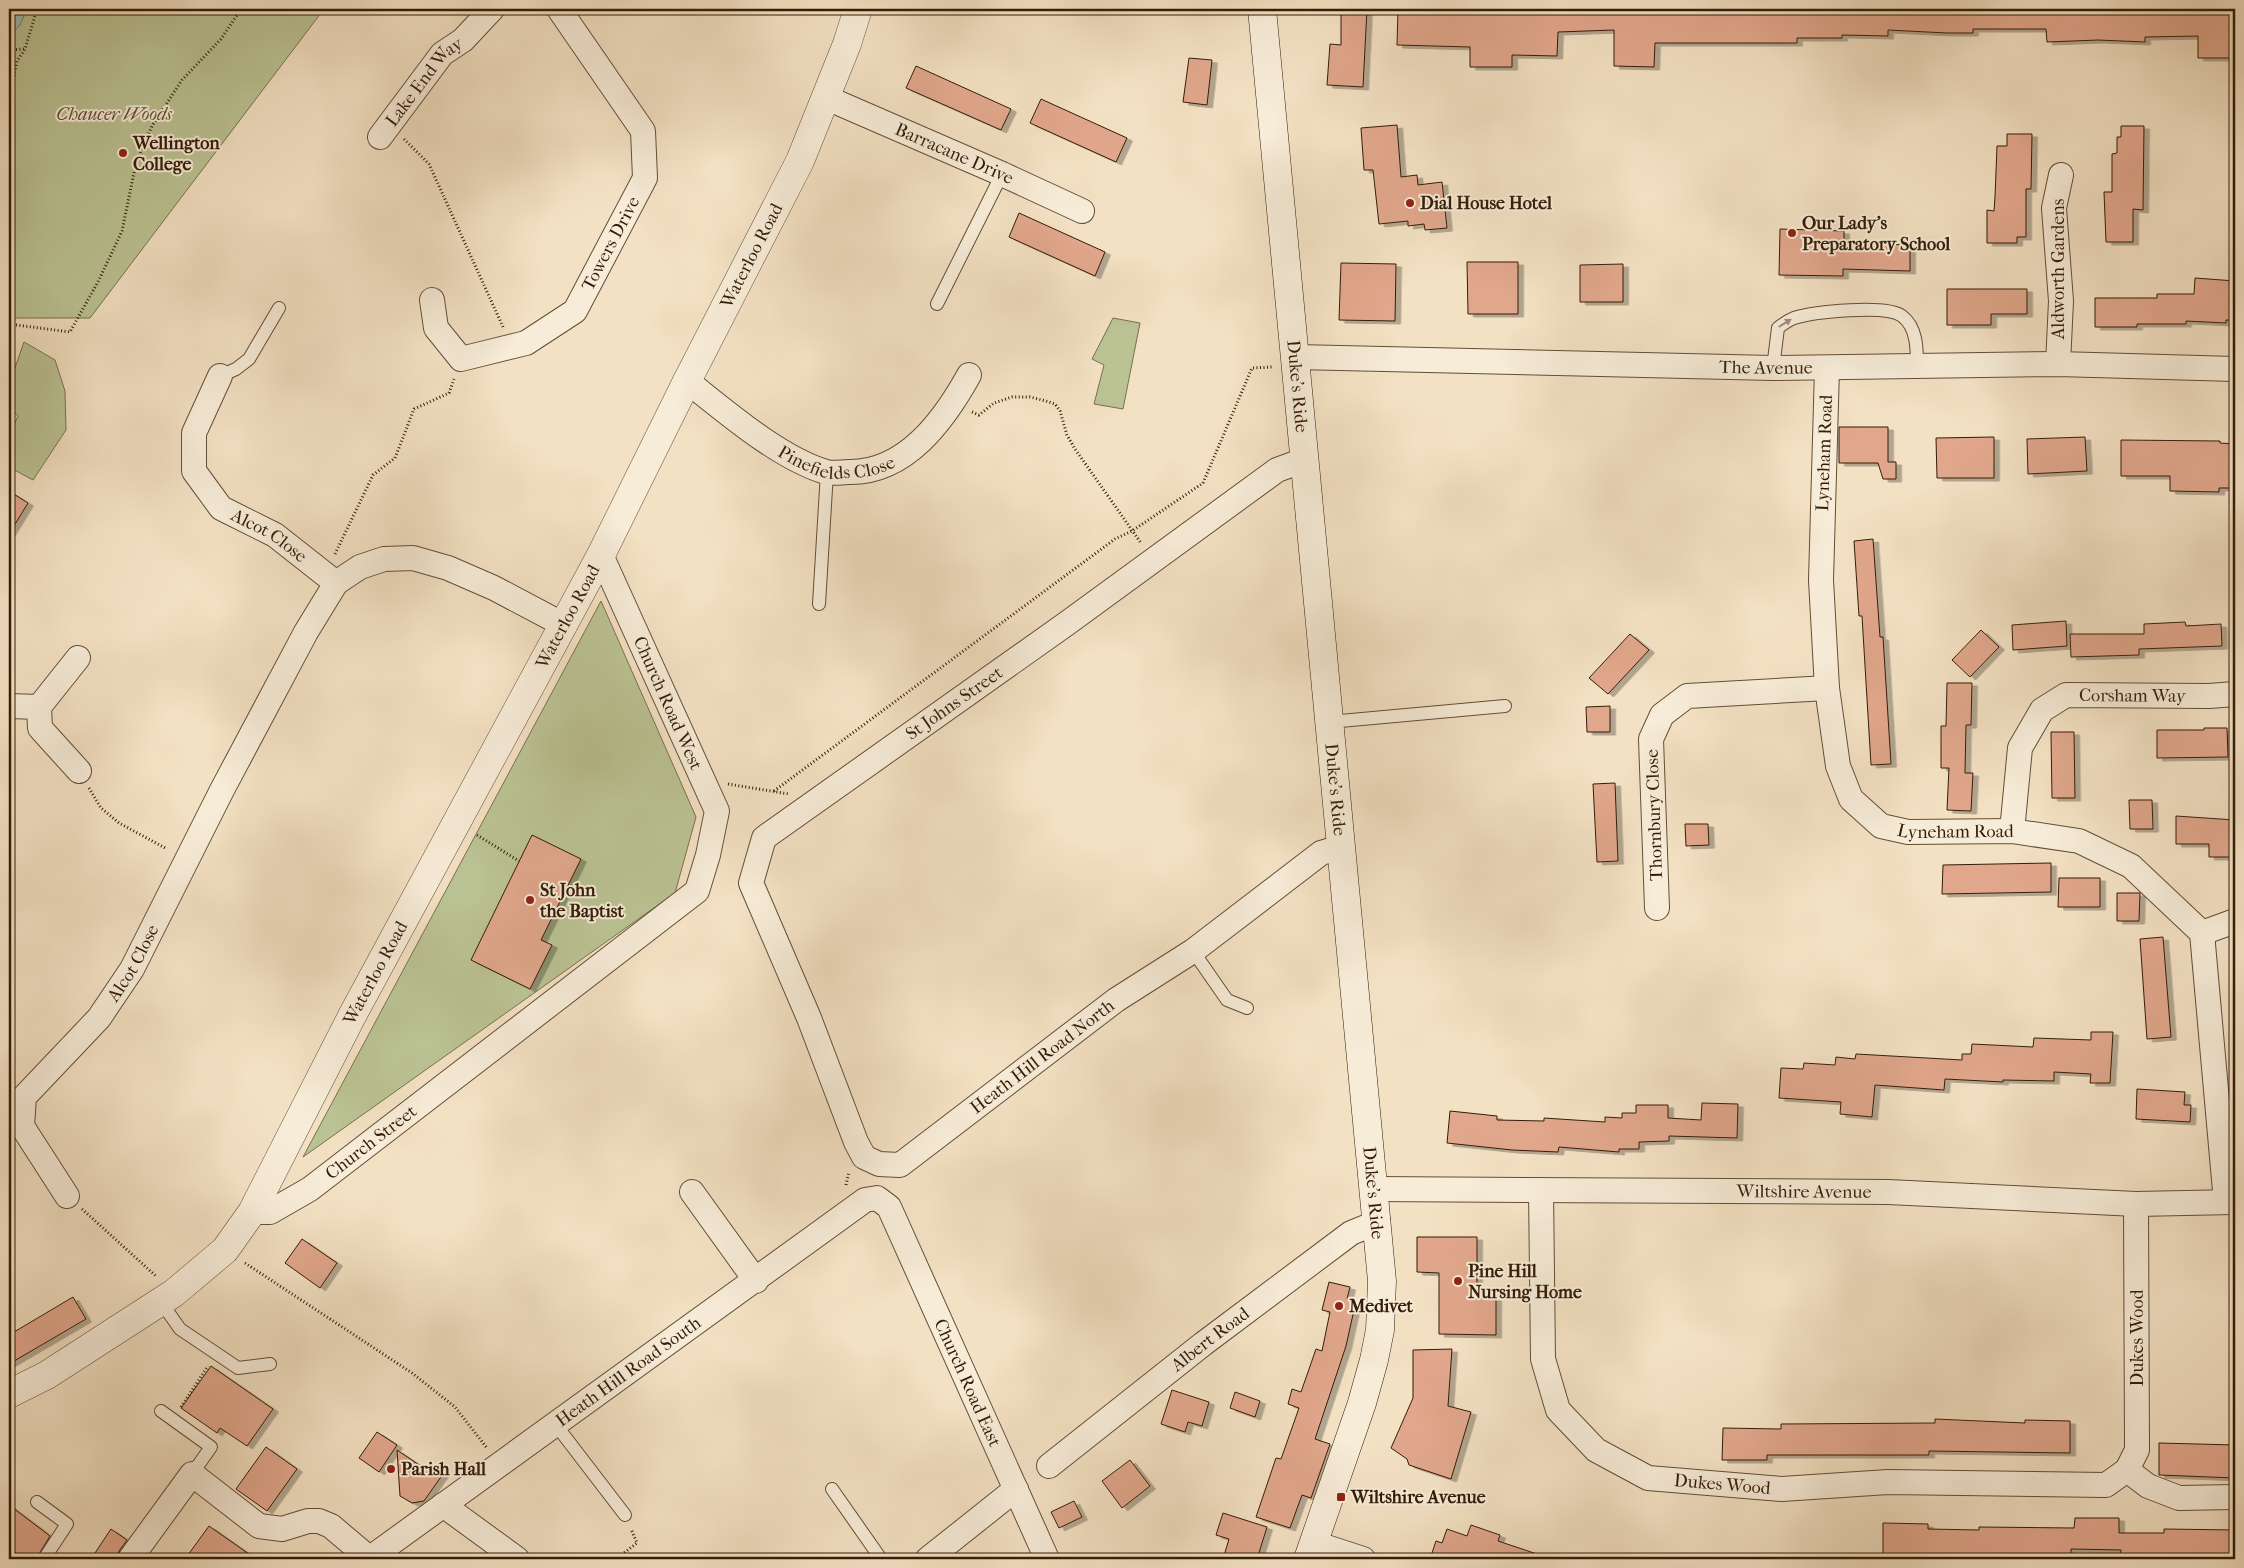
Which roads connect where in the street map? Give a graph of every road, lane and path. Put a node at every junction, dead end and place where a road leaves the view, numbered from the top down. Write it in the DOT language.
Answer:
graph roads {
  1 [pos="37,9"];
  2 [pos="240,9"];
  3 [pos="492,9"];
  4 [pos="559,9"];
  5 [pos="858,9"];
  6 [pos="1262,9"];
  7 [pos="24,49"];
  8 [pos="9,50"];
  9 [pos="827,98"];
  10 [pos="9,100"];
  11 [pos="385,131"];
  12 [pos="1002,174"];
  13 [pos="2061,175"];
  14 [pos="9,190"];
  15 [pos="9,207"];
  16 [pos="1082,211"];
  17 [pos="432,300"];
  18 [pos="937,304"];
  19 [pos="279,308"];
  20 [pos="9,324"];
  21 [pos="512,347"];
  22 [pos="460,359"];
  23 [pos="1296,361"];
  24 [pos="2058,364"];
  25 [pos="1917,366"];
  26 [pos="1774,368"];
  27 [pos="1826,368"];
  28 [pos="2235,369"];
  29 [pos="969,375"];
  30 [pos="220,376"];
  31 [pos="687,381"];
  32 [pos="955,400"];
  33 [pos="1304,460"];
  34 [pos="827,472"];
  35 [pos="1132,531"];
  36 [pos="601,554"];
  37 [pos="1153,559"];
  38 [pos="331,579"];
  39 [pos="819,604"];
  40 [pos="562,624"];
  41 [pos="78,658"];
  42 [pos="1827,688"];
  43 [pos="2235,694"];
  44 [pos="9,706"];
  45 [pos="1505,706"];
  46 [pos="39,707"];
  47 [pos="1330,722"];
  48 [pos="78,771"];
  49 [pos="707,790"];
  50 [pos="774,791"];
  51 [pos="809,806"];
  52 [pos="457,822"];
  53 [pos="2012,831"];
  54 [pos="1341,847"];
  55 [pos="174,852"];
  56 [pos="708,855"];
  57 [pos="519,861"];
  58 [pos="1657,908"];
  59 [pos="2235,921"];
  60 [pos="2202,933"];
  61 [pos="1193,951"];
  62 [pos="1247,1008"];
  63 [pos="809,1018"];
  64 [pos="856,1142"];
  65 [pos="1374,1189"];
  66 [pos="1541,1190"];
  67 [pos="692,1192"];
  68 [pos="67,1196"];
  69 [pos="2231,1202"];
  70 [pos="2136,1204"];
  71 [pos="889,1207"];
  72 [pos="252,1212"];
  73 [pos="839,1219"];
  74 [pos="1378,1222"];
  75 [pos="225,1250"];
  76 [pos="756,1281"];
  77 [pos="168,1297"];
  78 [pos="216,1353"];
  79 [pos="270,1364"];
  80 [pos="9,1394"];
  81 [pos="161,1411"];
  82 [pos="172,1420"];
  83 [pos="556,1425"];
  84 [pos="500,1464"];
  85 [pos="1049,1466"];
  86 [pos="2127,1470"];
  87 [pos="192,1474"];
  88 [pos="832,1488"];
  89 [pos="1016,1489"];
  90 [pos="2235,1497"];
  91 [pos="37,1502"];
  92 [pos="443,1505"];
  93 [pos="625,1515"];
  94 [pos="1311,1551"];
  95 [pos="44,1559"];
  96 [pos="130,1559"];
  97 [pos="369,1559"];
  98 [pos="517,1559"];
  99 [pos="616,1559"];
  100 [pos="881,1559"];
  101 [pos="928,1559"];
  102 [pos="1047,1559"];
  103 [pos="1363,1559"];
  1 -- 7 [label="path"];
  2 -- 20 [label="path"];
  3 -- 11 [label="street, Lake End Way"];
  4 -- 21 [label="street, Towers Drive"];
  5 -- 9 [label="street, Waterloo Road"];
  6 -- 23 [label="street, Duke's Ride"];
  7 -- 8 [label="path"];
  7 -- 10 [label="path"];
  9 -- 12 [label="street, Barracane Drive"];
  9 -- 31 [label="street, Waterloo Road"];
  11 -- 21 [label="path"];
  12 -- 16 [label="street, Barracane Drive"];
  12 -- 18 [label="lane"];
  13 -- 24 [label="street, Aldworth Gardens"];
  14 -- 15 [label="path"];
  17 -- 22 [label="street"];
  19 -- 30 [label="lane"];
  21 -- 22 [label="street, Towers Drive"];
  22 -- 38 [label="path"];
  23 -- 26 [label="street, The Avenue"];
  23 -- 33 [label="street, Duke's Ride"];
  23 -- 35 [label="path"];
  24 -- 25 [label="street, The Avenue"];
  24 -- 28 [label="street, The Avenue"];
  26 -- 25 [label="lane, one-way"];
  25 -- 27 [label="street, The Avenue"];
  26 -- 27 [label="street, The Avenue"];
  27 -- 42 [label="street, Lyneham Road"];
  29 -- 32 [label="street, Pinefields Close"];
  30 -- 38 [label="street, Alcot Close"];
  31 -- 34 [label="street, Pinefields Close"];
  31 -- 36 [label="street, Waterloo Road"];
  32 -- 34 [label="street, Pinefields Close"];
  32 -- 35 [label="path"];
  33 -- 37 [label="street, St Johns Street"];
  33 -- 47 [label="street, Duke's Ride"];
  34 -- 39 [label="lane"];
  35 -- 37 [label="path"];
  35 -- 50 [label="path"];
  36 -- 40 [label="street, Waterloo Road"];
  36 -- 49 [label="street, Church Road West"];
  37 -- 51 [label="street, St Johns Street"];
  38 -- 40 [label="street, Alcot Close"];
  38 -- 68 [label="street, Alcot Close"];
  40 -- 52 [label="street, Waterloo Road"];
  41 -- 46 [label="street"];
  42 -- 53 [label="street, Lyneham Road"];
  42 -- 58 [label="street, Thornbury Close"];
  43 -- 53 [label="street, Corsham Way"];
  44 -- 46 [label="street"];
  45 -- 47 [label="lane"];
  46 -- 48 [label="street"];
  47 -- 54 [label="street, Duke's Ride"];
  48 -- 55 [label="path"];
  49 -- 50 [label="path"];
  49 -- 56 [label="street, Church Road West"];
  50 -- 51 [label="path"];
  51 -- 63 [label="street, St Johns Street"];
  52 -- 57 [label="path"];
  52 -- 72 [label="street, Waterloo Road"];
  53 -- 60 [label="street, Lyneham Road"];
  54 -- 61 [label="street, Heath Hill Road North"];
  54 -- 65 [label="street, Duke's Ride"];
  56 -- 72 [label="street, Church Street"];
  59 -- 60 [label="street"];
  60 -- 69 [label="street"];
  61 -- 62 [label="lane"];
  61 -- 64 [label="street, Heath Hill Road North"];
  63 -- 64 [label="street, Heath Hill Road North"];
  64 -- 73 [label="path"];
  65 -- 66 [label="street, Wiltshire Avenue"];
  65 -- 74 [label="street, Duke's Ride"];
  66 -- 70 [label="street, Wiltshire Avenue"];
  66 -- 86 [label="street, Dukes Wood"];
  67 -- 76 [label="street"];
  68 -- 77 [label="path"];
  69 -- 70 [label="street, Wiltshire Avenue"];
  70 -- 86 [label="street, Dukes Wood"];
  71 -- 73 [label="street, Heath Hill Road South"];
  71 -- 89 [label="street, Church Road East"];
  72 -- 75 [label="street"];
  73 -- 76 [label="street, Heath Hill Road South"];
  74 -- 85 [label="street, Albert Road"];
  74 -- 94 [label="street, Duke's Ride"];
  75 -- 77 [label="street"];
  75 -- 84 [label="path"];
  76 -- 83 [label="street, Heath Hill Road South"];
  77 -- 78 [label="lane"];
  77 -- 80 [label="street"];
  78 -- 79 [label="lane"];
  78 -- 82 [label="path"];
  81 -- 82 [label="lane"];
  82 -- 87 [label="lane"];
  83 -- 84 [label="street, Heath Hill Road South"];
  83 -- 93 [label="lane"];
  84 -- 92 [label="street, Heath Hill Road South"];
  86 -- 90 [label="street"];
  87 -- 96 [label="street"];
  87 -- 97 [label="street"];
  88 -- 100 [label="lane"];
  89 -- 101 [label="street"];
  89 -- 102 [label="street, Church Road East"];
  91 -- 95 [label="lane"];
  92 -- 97 [label="street, Heath Hill Road South"];
  92 -- 98 [label="street"];
  93 -- 99 [label="path"];
  94 -- 103 [label="street"];
}
